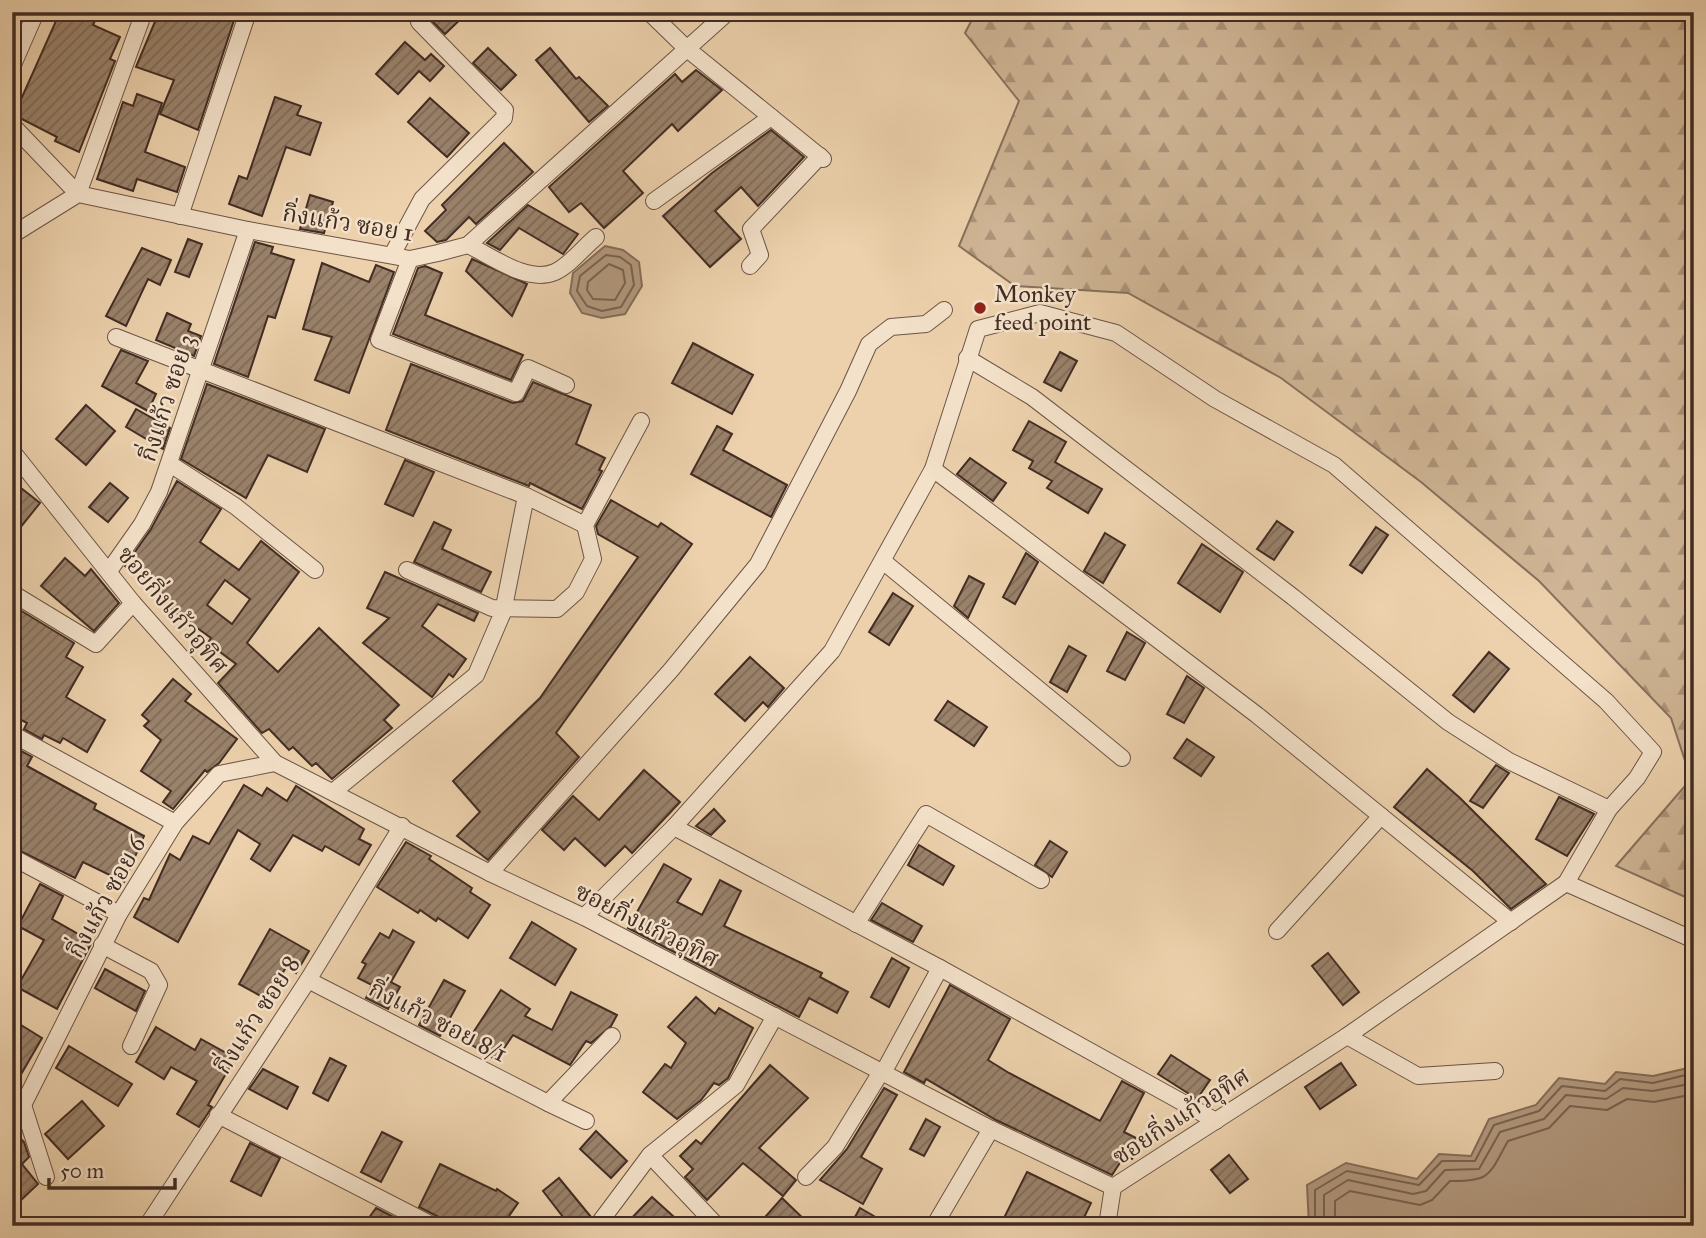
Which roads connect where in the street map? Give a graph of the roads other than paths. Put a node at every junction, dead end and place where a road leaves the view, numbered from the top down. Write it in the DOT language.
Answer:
graph roads {
  1 [pos="36,12"];
  2 [pos="144,12"];
  3 [pos="248,12"];
  4 [pos="649,12"];
  5 [pos="728,12"];
  6 [pos="419,22"];
  7 [pos="686,48"];
  8 [pos="12,67"];
  9 [pos="771,117"];
  10 [pos="12,125"];
  11 [pos="78,194"];
  12 [pos="654,201"];
  13 [pos="180,216"];
  14 [pos="248,230"];
  15 [pos="12,235"];
  16 [pos="596,237"];
  17 [pos="468,245"];
  18 [pos="392,255"];
  19 [pos="410,259"];
  20 [pos="750,266"];
  21 [pos="944,310"];
  22 [pos="116,337"];
  23 [pos="967,358"];
  24 [pos="200,369"];
  25 [pos="566,385"];
  26 [pos="641,421"];
  27 [pos="12,451"];
  28 [pos="170,464"];
  29 [pos="933,469"];
  30 [pos="526,496"];
  31 [pos="585,526"];
  32 [pos="884,562"];
  33 [pos="315,570"];
  34 [pos="407,570"];
  35 [pos="109,571"];
  36 [pos="12,593"];
  37 [pos="133,603"];
  38 [pos="503,608"];
  39 [pos="12,734"];
  40 [pos="1122,758"];
  41 [pos="275,763"];
  42 [pos="333,792"];
  43 [pos="1609,809"];
  44 [pos="1381,816"];
  45 [pos="175,823"];
  46 [pos="402,826"];
  47 [pos="674,827"];
  48 [pos="12,857"];
  49 [pos="489,873"];
  50 [pos="1041,880"];
  51 [pos="1566,883"];
  52 [pos="119,914"];
  53 [pos="584,918"];
  54 [pos="1511,922"];
  55 [pos="856,923"];
  56 [pos="1277,931"];
  57 [pos="1694,940"];
  58 [pos="102,945"];
  59 [pos="940,968"];
  60 [pos="308,980"];
  61 [pos="775,1016"];
  62 [pos="1348,1035"];
  63 [pos="612,1036"];
  64 [pos="131,1046"];
  65 [pos="1495,1070"];
  66 [pos="882,1072"];
  67 [pos="18,1102"];
  68 [pos="548,1103"];
  69 [pos="218,1115"];
  70 [pos="586,1121"];
  71 [pos="1216,1121"];
  72 [pos="991,1129"];
  73 [pos="650,1155"];
  74 [pos="46,1177"];
  75 [pos="806,1177"];
  76 [pos="1113,1187"];
  77 [pos="147,1226"];
  78 [pos="434,1226"];
  79 [pos="597,1226"];
  80 [pos="717,1226"];
  81 [pos="934,1226"];
  82 [pos="1107,1226"];
  1 -- 8 [label="street"];
  2 -- 11 [label="street"];
  3 -- 13 [label="street"];
  4 -- 7 [label="street"];
  5 -- 7 [label="street, กิ่งแก้ว ซอย 1"];
  6 -- 18 [label="street"];
  7 -- 9 [label="street"];
  7 -- 17 [label="street, กิ่งแก้ว ซอย 1"];
  9 -- 12 [label="street"];
  9 -- 20 [label="street"];
  10 -- 11 [label="street"];
  11 -- 13 [label="street, กิ่งแก้ว ซอย 1"];
  11 -- 15 [label="street"];
  13 -- 14 [label="street, กิ่งแก้ว ซอย 1"];
  14 -- 18 [label="street, กิ่งแก้ว ซอย 1"];
  14 -- 24 [label="street, กิ่งแก้ว ซอย 3"];
  16 -- 17 [label="street"];
  17 -- 19 [label="street, กิ่งแก้ว ซอย 1"];
  18 -- 19 [label="street, กิ่งแก้ว ซอย 1"];
  19 -- 25 [label="street"];
  21 -- 49 [label="street"];
  22 -- 24 [label="street"];
  23 -- 29 [label="street"];
  23 -- 43 [label="street"];
  23 -- 43 [label="street"];
  24 -- 28 [label="street, กิ่งแก้ว ซอย 3"];
  24 -- 30 [label="street"];
  26 -- 31 [label="street"];
  27 -- 35 [label="street, ซอยกิ่งแก้วอุทิศ"];
  28 -- 33 [label="street"];
  28 -- 35 [label="street, กิ่งแก้ว ซอย 3"];
  29 -- 32 [label="street"];
  29 -- 44 [label="street"];
  30 -- 31 [label="street"];
  30 -- 38 [label="street"];
  31 -- 38 [label="street"];
  32 -- 40 [label="street"];
  32 -- 47 [label="street"];
  34 -- 38 [label="street"];
  35 -- 37 [label="street, ซอยกิ่งแก้วอุทิศ"];
  36 -- 37 [label="street"];
  37 -- 41 [label="street, ซอยกิ่งแก้วอุทิศ"];
  38 -- 42 [label="street"];
  39 -- 45 [label="street"];
  41 -- 42 [label="street, ซอยกิ่งแก้วอุทิศ"];
  41 -- 45 [label="street, กิ่งแก้ว ซอย 6"];
  42 -- 46 [label="street, ซอยกิ่งแก้วอุทิศ"];
  43 -- 51 [label="street"];
  44 -- 54 [label="street"];
  44 -- 56 [label="street"];
  45 -- 52 [label="street, กิ่งแก้ว ซอย 6"];
  46 -- 49 [label="street, ซอยกิ่งแก้วอุทิศ"];
  46 -- 60 [label="street, กิ่งแก้ว ซอย 8"];
  47 -- 53 [label="street"];
  47 -- 55 [label="street"];
  48 -- 52 [label="street"];
  49 -- 53 [label="street, ซอยกิ่งแก้วอุทิศ"];
  50 -- 55 [label="street"];
  51 -- 54 [label="street, ซอยกิ่งแก้วอุทิศ"];
  51 -- 57 [label="street"];
  52 -- 58 [label="street, กิ่งแก้ว ซอย 6"];
  53 -- 61 [label="street, ซอยกิ่งแก้วอุทิศ"];
  54 -- 62 [label="street, ซอยกิ่งแก้วอุทิศ"];
  55 -- 59 [label="street"];
  58 -- 64 [label="street"];
  58 -- 67 [label="street, กิ่งแก้ว ซอย 6"];
  59 -- 66 [label="street"];
  59 -- 71 [label="street"];
  60 -- 68 [label="street, กิ่งแก้ว ซอย 8/1"];
  60 -- 69 [label="street, กิ่งแก้ว ซอย 8"];
  61 -- 66 [label="street, ซอยกิ่งแก้วอุทิศ"];
  61 -- 73 [label="street"];
  62 -- 65 [label="street"];
  62 -- 71 [label="street, ซอยกิ่งแก้วอุทิศ"];
  63 -- 68 [label="street"];
  66 -- 72 [label="street, ซอยกิ่งแก้วอุทิศ"];
  66 -- 75 [label="street"];
  67 -- 74 [label="street"];
  68 -- 70 [label="street, กิ่งแก้ว ซอย 8/1"];
  69 -- 77 [label="street, กิ่งแก้ว ซอย 8"];
  69 -- 78 [label="street"];
  71 -- 76 [label="street, ซอยกิ่งแก้วอุทิศ"];
  72 -- 76 [label="street, ซอยกิ่งแก้วอุทิศ"];
  72 -- 81 [label="street"];
  73 -- 79 [label="street"];
  73 -- 80 [label="street"];
  76 -- 82 [label="street"];
}
